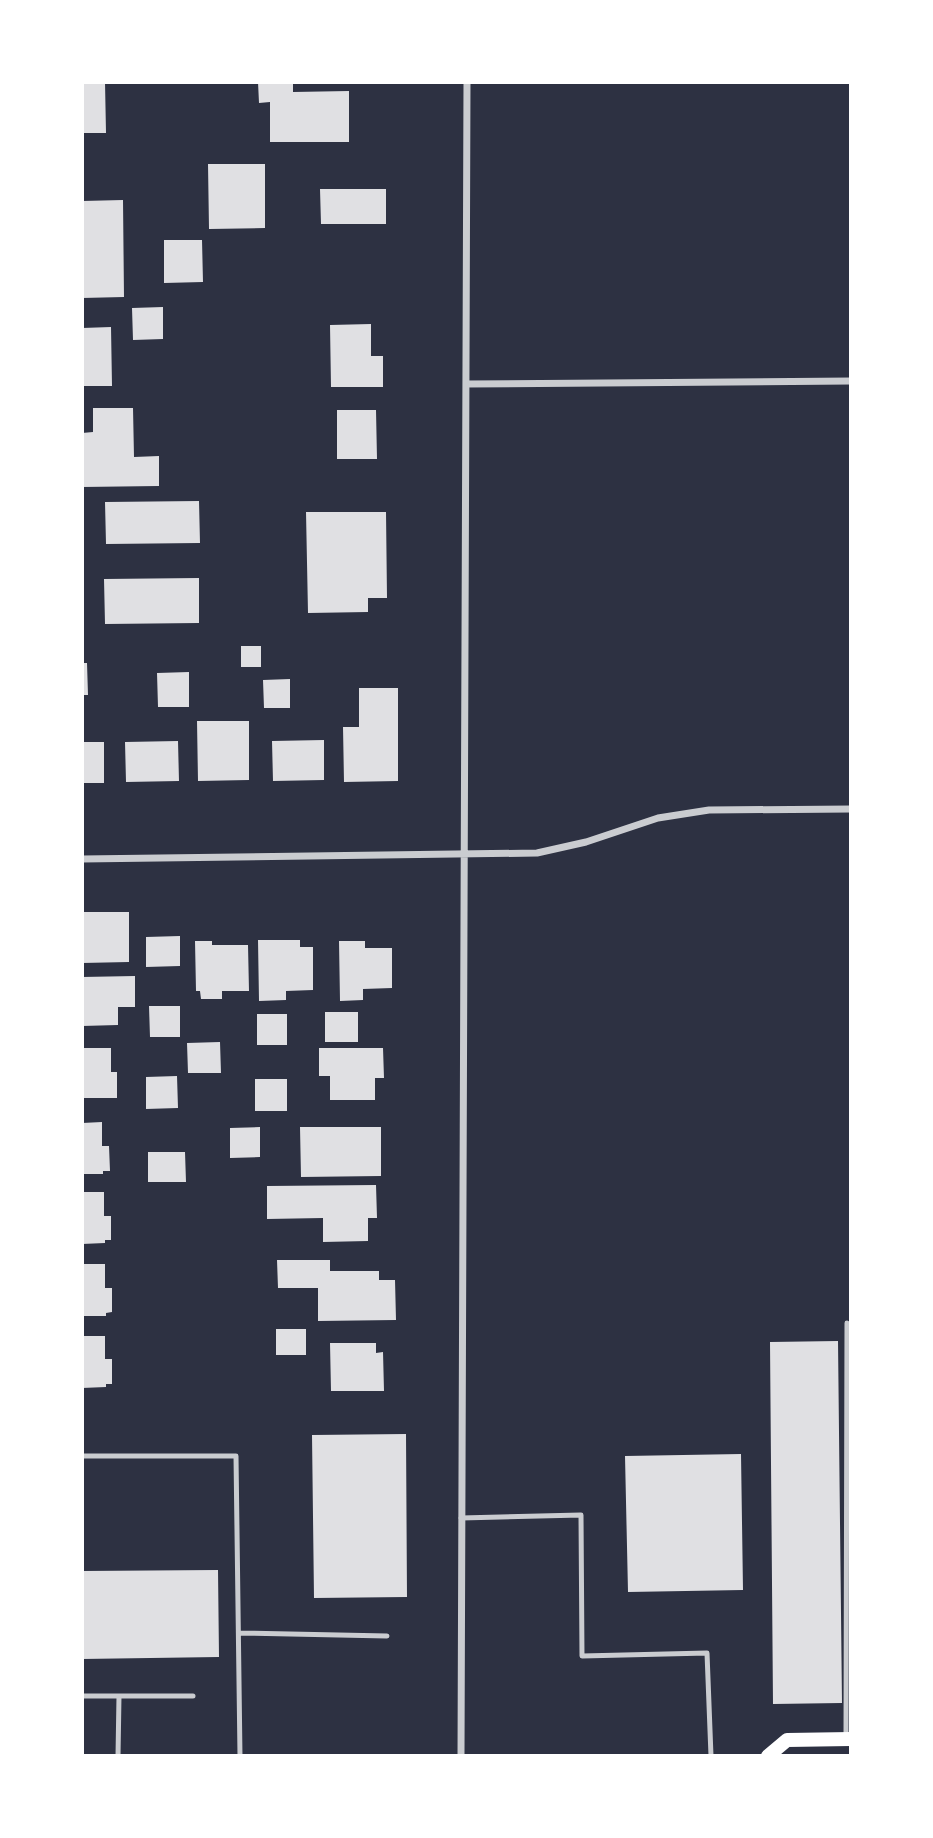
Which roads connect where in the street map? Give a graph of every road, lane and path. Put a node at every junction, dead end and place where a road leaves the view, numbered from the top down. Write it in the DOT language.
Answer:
graph roads {
  1 [pos="467,82"];
  2 [pos="851,382"];
  3 [pos="466,384"];
  4 [pos="851,809"];
  5 [pos="464,855"];
  6 [pos="82,859"];
  7 [pos="847,1323"];
  8 [pos="82,1455"];
  9 [pos="461,1518"];
  10 [pos="239,1633"];
  11 [pos="387,1636"];
  12 [pos="82,1696"];
  13 [pos="119,1696"];
  14 [pos="193,1696"];
  15 [pos="849,1740"];
  16 [pos="118,1756"];
  17 [pos="240,1756"];
  18 [pos="461,1756"];
  19 [pos="711,1756"];
  20 [pos="768,1756"];
  1 -- 3 [label="street"];
  2 -- 3 [label="street"];
  3 -- 5 [label="street"];
  4 -- 5 [label="street"];
  5 -- 6 [label="street"];
  5 -- 9 [label="street"];
  7 -- 15 [label="lane"];
  8 -- 10 [label="lane"];
  9 -- 18 [label="street"];
  9 -- 19 [label="lane"];
  10 -- 11 [label="lane"];
  10 -- 17 [label="lane"];
  12 -- 13 [label="lane"];
  13 -- 14 [label="lane"];
  13 -- 16 [label="lane"];
  15 -- 20 [label="main road"];
}
